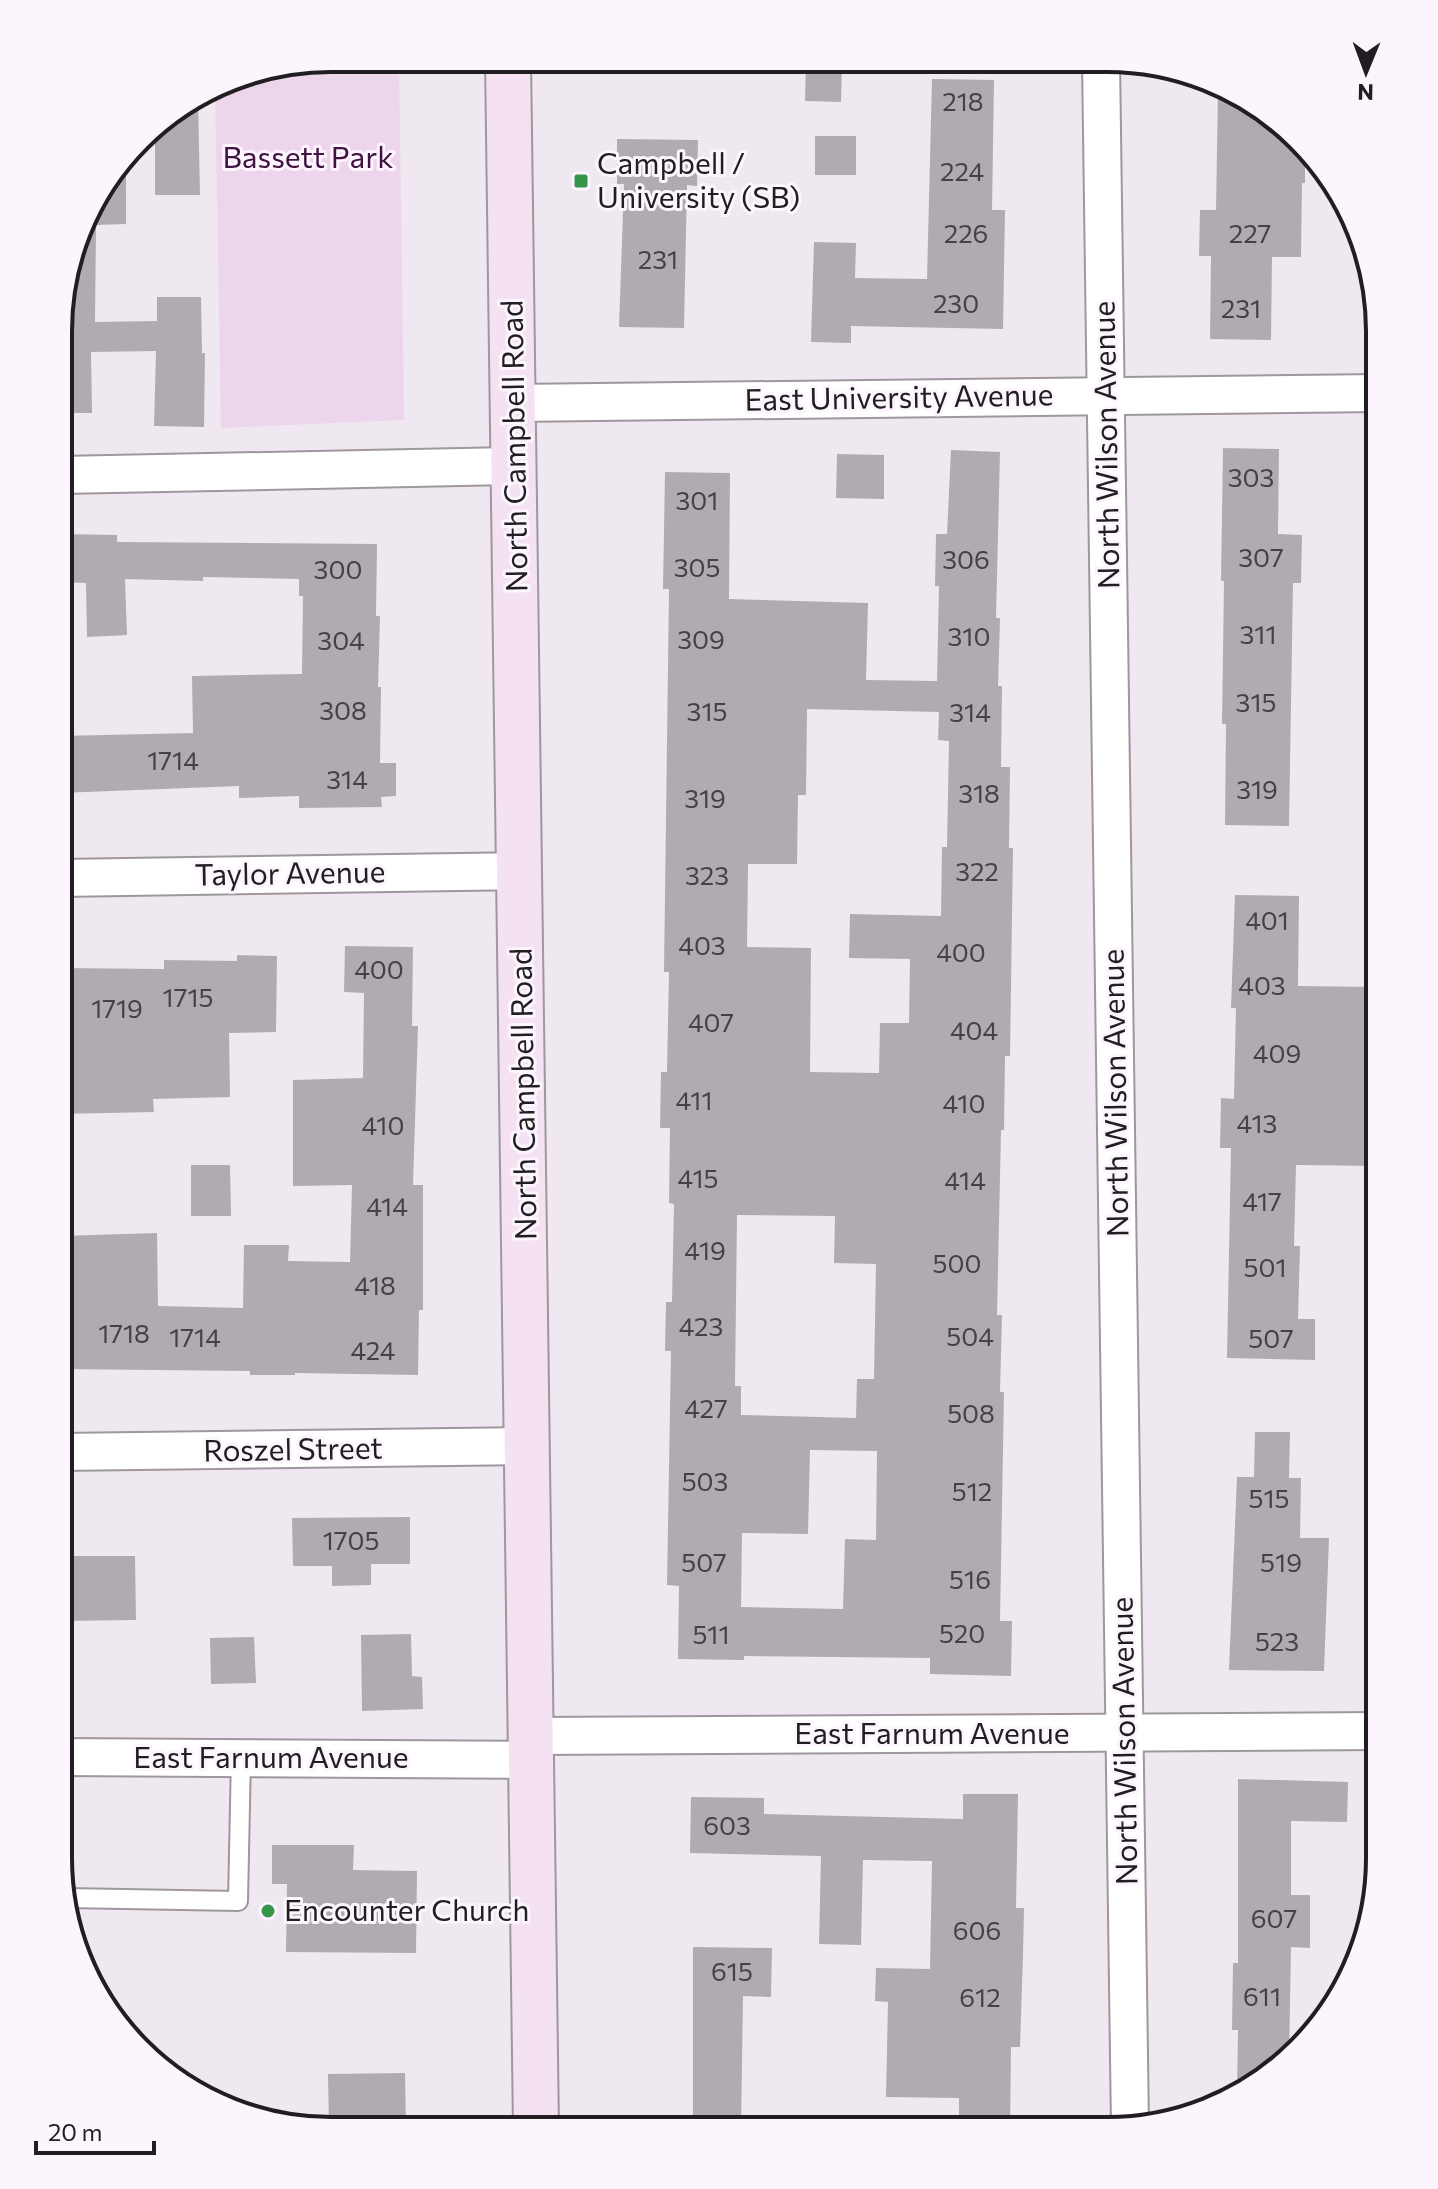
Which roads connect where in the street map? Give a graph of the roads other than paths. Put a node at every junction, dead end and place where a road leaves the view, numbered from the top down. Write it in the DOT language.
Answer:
graph roads {
  1 [pos="1101,72"];
  2 [pos="508,73"];
  3 [pos="1366,393"];
  4 [pos="1106,396"];
  5 [pos="514,403"];
  6 [pos="515,466"];
  7 [pos="72,475"];
  8 [pos="521,871"];
  9 [pos="72,878"];
  10 [pos="528,1446"];
  11 [pos="72,1452"];
  12 [pos="1365,1731"];
  13 [pos="1125,1733"];
  14 [pos="532,1748"];
  15 [pos="72,1757"];
  16 [pos="241,1757"];
  17 [pos="76,1898"];
  18 [pos="1130,2115"];
  19 [pos="536,2117"];
  1 -- 4 [label="street, North Wilson Avenue"];
  2 -- 5 [label="street, North Campbell Road"];
  3 -- 4 [label="street, East University Avenue"];
  4 -- 5 [label="street, East University Avenue"];
  4 -- 13 [label="street, North Wilson Avenue"];
  5 -- 6 [label="street, North Campbell Road"];
  6 -- 7 [label="street"];
  6 -- 8 [label="street, North Campbell Road"];
  8 -- 9 [label="street, Taylor Avenue"];
  8 -- 10 [label="street, North Campbell Road"];
  10 -- 11 [label="street, Roszel Street"];
  10 -- 14 [label="street, North Campbell Road"];
  12 -- 13 [label="street, East Farnum Avenue"];
  13 -- 14 [label="street, East Farnum Avenue"];
  13 -- 18 [label="street, North Wilson Avenue"];
  14 -- 16 [label="street, East Farnum Avenue"];
  14 -- 19 [label="street, North Campbell Road"];
  15 -- 16 [label="street, East Farnum Avenue"];
  16 -- 17 [label="lane"];
}
